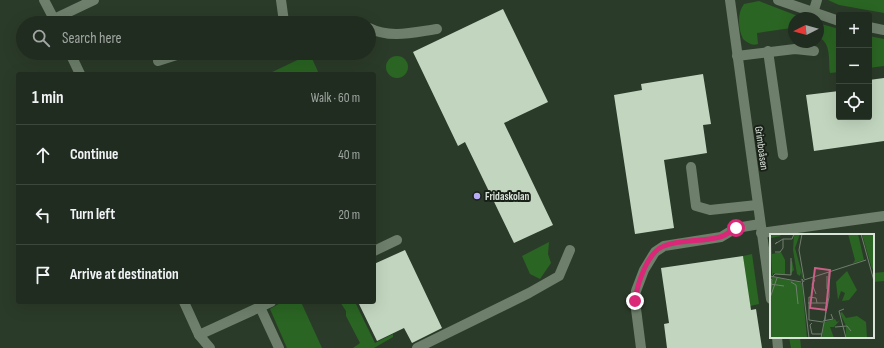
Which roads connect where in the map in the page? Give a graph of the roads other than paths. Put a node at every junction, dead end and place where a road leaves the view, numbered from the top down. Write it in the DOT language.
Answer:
graph roads {
  1 [pos="44,0"];
  2 [pos="94,0"];
  3 [pos="281,0"];
  4 [pos="730,0"];
  5 [pos="778,0"];
  6 [pos="817,0"];
  7 [pos="810,12"];
  8 [pos="813,12"];
  9 [pos="52,16"];
  10 [pos="64,16"];
  11 [pos="284,16"];
  12 [pos="824,16"];
  13 [pos="836,20"];
  14 [pos="872,28"];
  15 [pos="437,29"];
  16 [pos="884,30"];
  17 [pos="376,32"];
  18 [pos="768,51"];
  19 [pos="814,51"];
  20 [pos="737,56"];
  21 [pos="73,60"];
  22 [pos="161,60"];
  23 [pos="158,61"];
  24 [pos="79,72"];
  25 [pos="783,155"];
  26 [pos="691,167"];
  27 [pos="757,205"];
  28 [pos="884,216"];
  29 [pos="760,229"];
  30 [pos="397,240"];
  31 [pos="376,250"];
  32 [pos="570,250"];
  33 [pos="770,293"];
  34 [pos="185,304"];
  35 [pos="267,304"];
  36 [pos="260,307"];
  37 [pos="199,335"];
  38 [pos="777,338"];
  39 [pos="201,348"];
  40 [pos="210,348"];
  41 [pos="279,348"];
  42 [pos="418,348"];
  43 [pos="641,348"];
  44 [pos="778,348"];
  1 -- 9 [label="street"];
  2 -- 10 [label="street"];
  3 -- 11 [label="street"];
  4 -- 20 [label="street, Grimboåsen"];
  5 -- 7 [label="street"];
  6 -- 8 [label="street"];
  12 -- 13 [label="street"];
  14 -- 16 [label="street"];
  15 -- 17 [label="street"];
  18 -- 19 [label="street"];
  18 -- 20 [label="street"];
  18 -- 25 [label="street"];
  20 -- 27 [label="street, Grimboåsen"];
  21 -- 24 [label="street"];
  22 -- 23 [label="street"];
  26 -- 27 [label="street"];
  27 -- 29 [label="street, Grimboåsen"];
  28 -- 29 [label="street"];
  29 -- 33 [label="street, Grimboåsen"];
  29 -- 43 [label="street"];
  30 -- 31 [label="street"];
  32 -- 42 [label="street"];
  34 -- 37 [label="street"];
  35 -- 36 [label="street"];
  36 -- 37 [label="street"];
  36 -- 41 [label="street"];
  37 -- 39 [label="street"];
  37 -- 40 [label="street"];
  38 -- 44 [label="street"];
}
